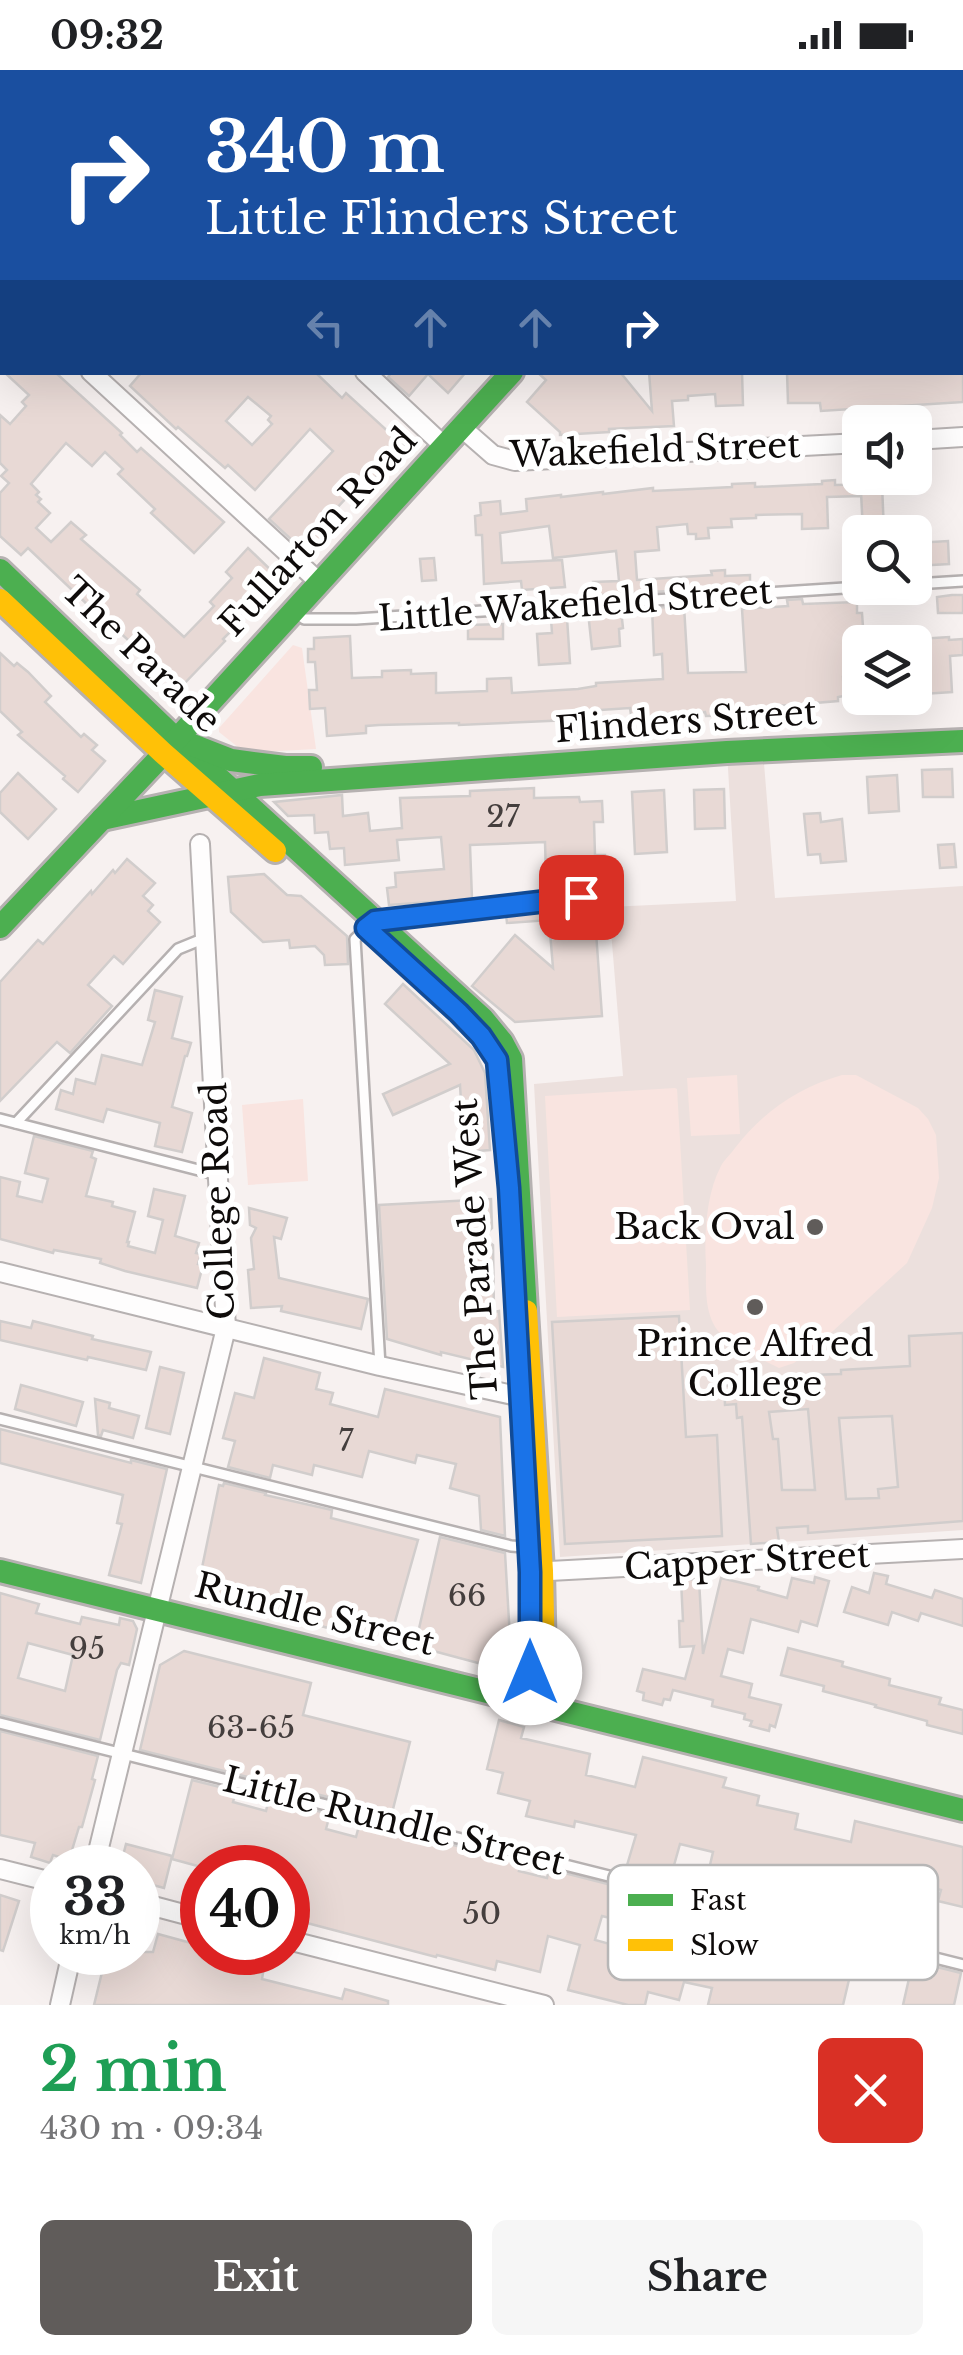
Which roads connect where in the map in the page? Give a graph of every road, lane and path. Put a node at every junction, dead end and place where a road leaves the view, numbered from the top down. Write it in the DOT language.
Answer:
graph roads {
  1 [pos="95,375"];
  2 [pos="368,375"];
  3 [pos="509,375"];
  4 [pos="461,428"];
  5 [pos="963,438"];
  6 [pos="932,439"];
  7 [pos="842,444"];
  8 [pos="444,446"];
  9 [pos="0,570"];
  10 [pos="963,580"];
  11 [pos="319,582"];
  12 [pos="932,583"];
  13 [pos="842,588"];
  14 [pos="11,609"];
  15 [pos="292,609"];
  16 [pos="200,712"];
  17 [pos="963,741"];
  18 [pos="170,746"];
  19 [pos="231,760"];
  20 [pos="534,766"];
  21 [pos="223,794"];
  22 [pos="102,819"];
  23 [pos="200,844"];
  24 [pos="581,897"];
  25 [pos="370,924"];
  26 [pos="0,927"];
  27 [pos="205,938"];
  28 [pos="0,1119"];
  29 [pos="16,1123"];
  30 [pos="218,1174"];
  31 [pos="0,1272"];
  32 [pos="226,1328"];
  33 [pos="380,1366"];
  34 [pos="526,1398"];
  35 [pos="0,1419"];
  36 [pos="192,1467"];
  37 [pos="963,1550"];
  38 [pos="535,1560"];
  39 [pos="0,1571"];
  40 [pos="158,1611"];
  41 [pos="538,1705"];
  42 [pos="0,1723"];
  43 [pos="123,1754"];
  44 [pos="963,1810"];
  45 [pos="100,1845"];
  46 [pos="0,1869"];
  47 [pos="30,1876"];
  48 [pos="608,1876"];
  49 [pos="310,1946"];
  50 [pos="938,1959"];
  51 [pos="963,1965"];
  52 [pos="67,1975"];
  53 [pos="60,2005"];
  54 [pos="544,2005"];
  1 -- 11 [label="street"];
  2 -- 8 [label="street"];
  3 -- 4 [label="main road, Fullarton Road"];
  4 -- 7 [label="street, Wakefield Street"];
  4 -- 8 [label="main road, Fullarton Road"];
  5 -- 6 [label="street"];
  8 -- 11 [label="main road, Fullarton Road"];
  9 -- 14 [label="main road, The Parade"];
  10 -- 12 [label="lane"];
  11 -- 15 [label="main road, Fullarton Road"];
  13 -- 15 [label="lane, Little Wakefield Street"];
  14 -- 18 [label="main road, The Parade"];
  15 -- 16 [label="main road, Fullarton Road"];
  16 -- 18 [label="main road, Fullarton Road"];
  16 -- 19 [label="main road"];
  17 -- 20 [label="main road, Flinders Street"];
  18 -- 19 [label="main road, Flinders Street"];
  18 -- 21 [label="main road, The Parade"];
  18 -- 22 [label="main road, Fullarton Road"];
  19 -- 20 [label="main road, Flinders Street"];
  20 -- 21 [label="main road, Flinders Street"];
  21 -- 22 [label="main road, Flinders Street"];
  21 -- 25 [label="main road, The Parade West"];
  22 -- 26 [label="main road, Fullarton Road"];
  23 -- 27 [label="street, College Road"];
  24 -- 25 [label="lane"];
  25 -- 33 [label="lane"];
  25 -- 34 [label="main road, The Parade West"];
  27 -- 29 [label="lane"];
  27 -- 30 [label="street, College Road"];
  28 -- 29 [label="lane"];
  29 -- 30 [label="lane"];
  30 -- 32 [label="street, College Road"];
  31 -- 32 [label="street"];
  32 -- 33 [label="street"];
  32 -- 36 [label="street, College Road"];
  33 -- 34 [label="street"];
  34 -- 38 [label="main road, The Parade West"];
  35 -- 36 [label="lane"];
  36 -- 38 [label="lane"];
  36 -- 40 [label="street, College Road"];
  37 -- 38 [label="street, Capper Street"];
  38 -- 41 [label="main road, The Parade West"];
  39 -- 40 [label="main road, Rundle Street"];
  40 -- 41 [label="main road, Rundle Street"];
  40 -- 43 [label="street, College Road"];
  41 -- 44 [label="main road, Rundle Street"];
  42 -- 43 [label="lane, Little Rundle Street"];
  43 -- 45 [label="street, College Road"];
  43 -- 48 [label="lane, Little Rundle Street"];
  46 -- 47 [label="street"];
  49 -- 54 [label="street"];
  50 -- 51 [label="lane, Little Rundle Street"];
  52 -- 53 [label="street"];
}
